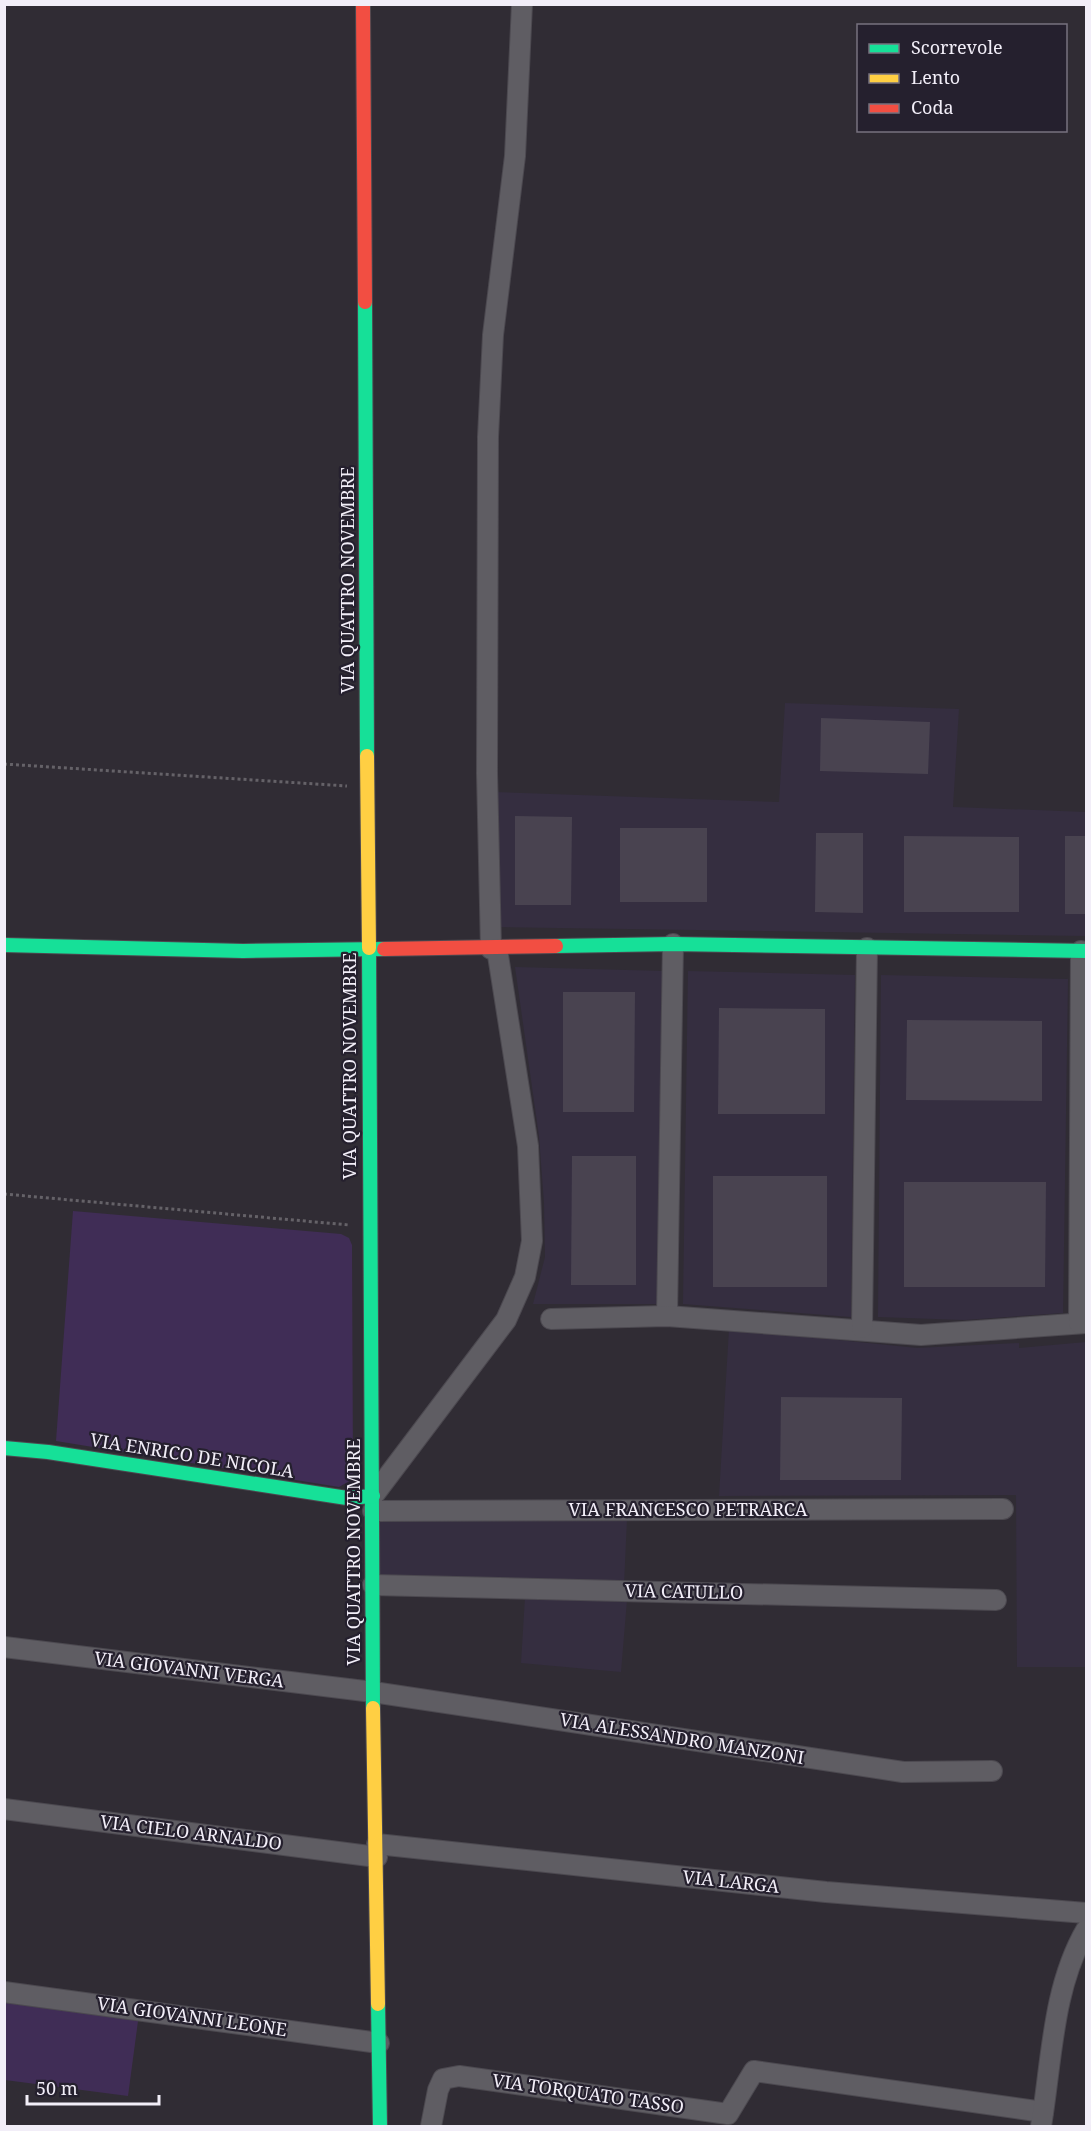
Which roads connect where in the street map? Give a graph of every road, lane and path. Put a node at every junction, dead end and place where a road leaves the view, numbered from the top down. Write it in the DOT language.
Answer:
graph roads {
  1 [pos="363,4"];
  2 [pos="522,4"];
  3 [pos="4,764"];
  4 [pos="367,788"];
  5 [pos="4,945"];
  6 [pos="673,945"];
  7 [pos="368,948"];
  8 [pos="867,948"];
  9 [pos="494,949"];
  10 [pos="1084,951"];
  11 [pos="4,1194"];
  12 [pos="370,1227"];
  13 [pos="667,1316"];
  14 [pos="551,1319"];
  15 [pos="1083,1323"];
  16 [pos="862,1328"];
  17 [pos="4,1448"];
  18 [pos="373,1504"];
  19 [pos="1003,1509"];
  20 [pos="373,1585"];
  21 [pos="996,1600"];
  22 [pos="4,1647"];
  23 [pos="373,1692"];
  24 [pos="992,1772"];
  25 [pos="4,1809"];
  26 [pos="377,1850"];
  27 [pos="1086,1913"];
  28 [pos="1086,1930"];
  29 [pos="4,1992"];
  30 [pos="379,2043"];
  31 [pos="1042,2119"];
  32 [pos="380,2127"];
  33 [pos="431,2127"];
  1 -- 4 [label="street, VIA QUATTRO NOVEMBRE"];
  2 -- 9 [label="street"];
  3 -- 4 [label="path"];
  4 -- 7 [label="street, VIA QUATTRO NOVEMBRE"];
  5 -- 7 [label="street"];
  6 -- 8 [label="street"];
  6 -- 9 [label="street"];
  6 -- 13 [label="street"];
  7 -- 9 [label="street"];
  7 -- 12 [label="street, VIA QUATTRO NOVEMBRE"];
  8 -- 10 [label="street"];
  8 -- 16 [label="street"];
  9 -- 18 [label="street"];
  10 -- 15 [label="street"];
  11 -- 12 [label="path"];
  12 -- 18 [label="street, VIA QUATTRO NOVEMBRE"];
  13 -- 14 [label="street"];
  13 -- 16 [label="street"];
  15 -- 16 [label="street"];
  17 -- 18 [label="street, VIA ENRICO DE NICOLA"];
  18 -- 19 [label="street, VIA FRANCESCO PETRARCA"];
  18 -- 20 [label="street, VIA QUATTRO NOVEMBRE"];
  20 -- 21 [label="street, VIA CATULLO"];
  20 -- 23 [label="street, VIA QUATTRO NOVEMBRE"];
  22 -- 23 [label="street, VIA GIOVANNI VERGA"];
  23 -- 24 [label="street, VIA ALESSANDRO MANZONI"];
  23 -- 26 [label="street, VIA QUATTRO NOVEMBRE"];
  25 -- 26 [label="street, VIA CIELO ARNALDO"];
  26 -- 27 [label="street, VIA LARGA"];
  26 -- 30 [label="street, VIA QUATTRO NOVEMBRE"];
  28 -- 31 [label="street"];
  29 -- 30 [label="street, VIA GIOVANNI LEONE"];
  30 -- 32 [label="street, VIA QUATTRO NOVEMBRE"];
  31 -- 33 [label="street, VIA TORQUATO TASSO"];
}
